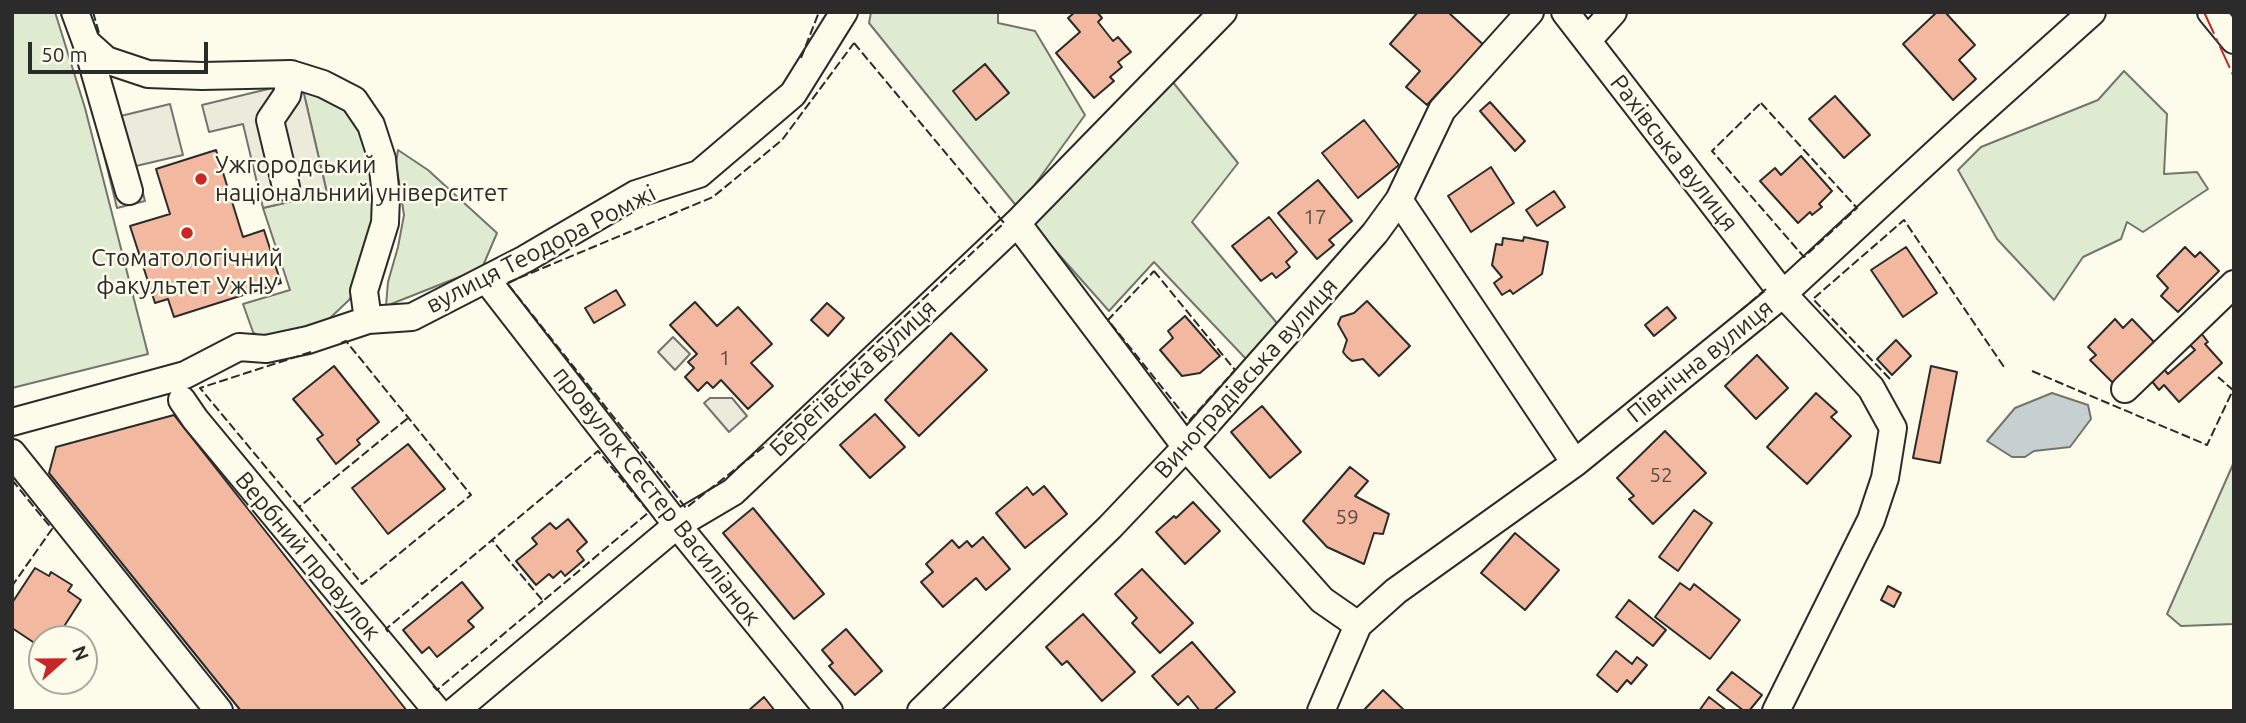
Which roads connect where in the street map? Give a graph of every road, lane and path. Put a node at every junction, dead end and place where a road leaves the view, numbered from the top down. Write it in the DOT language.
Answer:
graph roads {
  1 [pos="75,12"];
  2 [pos="844,12"];
  3 [pos="1223,12"];
  4 [pos="1530,12"];
  5 [pos="1565,12"];
  6 [pos="1613,12"];
  7 [pos="2092,12"];
  8 [pos="2211,12"];
  9 [pos="1588,40"];
  10 [pos="2234,40"];
  11 [pos="86,42"];
  12 [pos="290,74"];
  13 [pos="286,187"];
  14 [pos="129,191"];
  15 [pos="1399,200"];
  16 [pos="1017,223"];
  17 [pos="486,279"];
  18 [pos="2234,284"];
  19 [pos="1783,294"];
  20 [pos="368,320"];
  21 [pos="2125,390"];
  22 [pos="182,400"];
  23 [pos="12,422"];
  24 [pos="1186,447"];
  25 [pos="12,453"];
  26 [pos="1575,463"];
  27 [pos="677,525"];
  28 [pos="1359,625"];
  29 [pos="219,711"];
  30 [pos="437,711"];
  31 [pos="455,711"];
  32 [pos="829,711"];
  33 [pos="921,711"];
  34 [pos="1321,711"];
  35 [pos="1776,711"];
  1 -- 11 [label="street"];
  2 -- 17 [label="street, вулиця Теодора Ромжі"];
  3 -- 16 [label="street, Берегівська вулиця"];
  4 -- 15 [label="street, Виноградівська вулиця"];
  5 -- 9 [label="street, Рахівська вулиця"];
  6 -- 9 [label="street"];
  7 -- 19 [label="street, Північна вулиця"];
  8 -- 10 [label="street"];
  9 -- 19 [label="street, Рахівська вулиця"];
  11 -- 12 [label="street"];
  11 -- 14 [label="street"];
  12 -- 13 [label="street"];
  12 -- 20 [label="street"];
  15 -- 24 [label="street, Виноградівська вулиця"];
  15 -- 26 [label="street"];
  16 -- 24 [label="street"];
  16 -- 27 [label="street, Берегівська вулиця"];
  17 -- 20 [label="street, вулиця Теодора Ромжі"];
  17 -- 27 [label="street, провулок Сестер Василіанок"];
  18 -- 21 [label="street"];
  19 -- 26 [label="street, Північна вулиця"];
  19 -- 35 [label="street, Рахівська вулиця"];
  20 -- 23 [label="street, вулиця Теодора Ромжі"];
  22 -- 30 [label="street, Вербний провулок"];
  24 -- 28 [label="street"];
  24 -- 33 [label="street, Виноградівська вулиця"];
  25 -- 29 [label="street"];
  26 -- 28 [label="street, Північна вулиця"];
  27 -- 31 [label="street, Берегівська вулиця"];
  27 -- 32 [label="street, провулок Сестер Василіанок"];
  28 -- 34 [label="street, Північна вулиця"];
}
